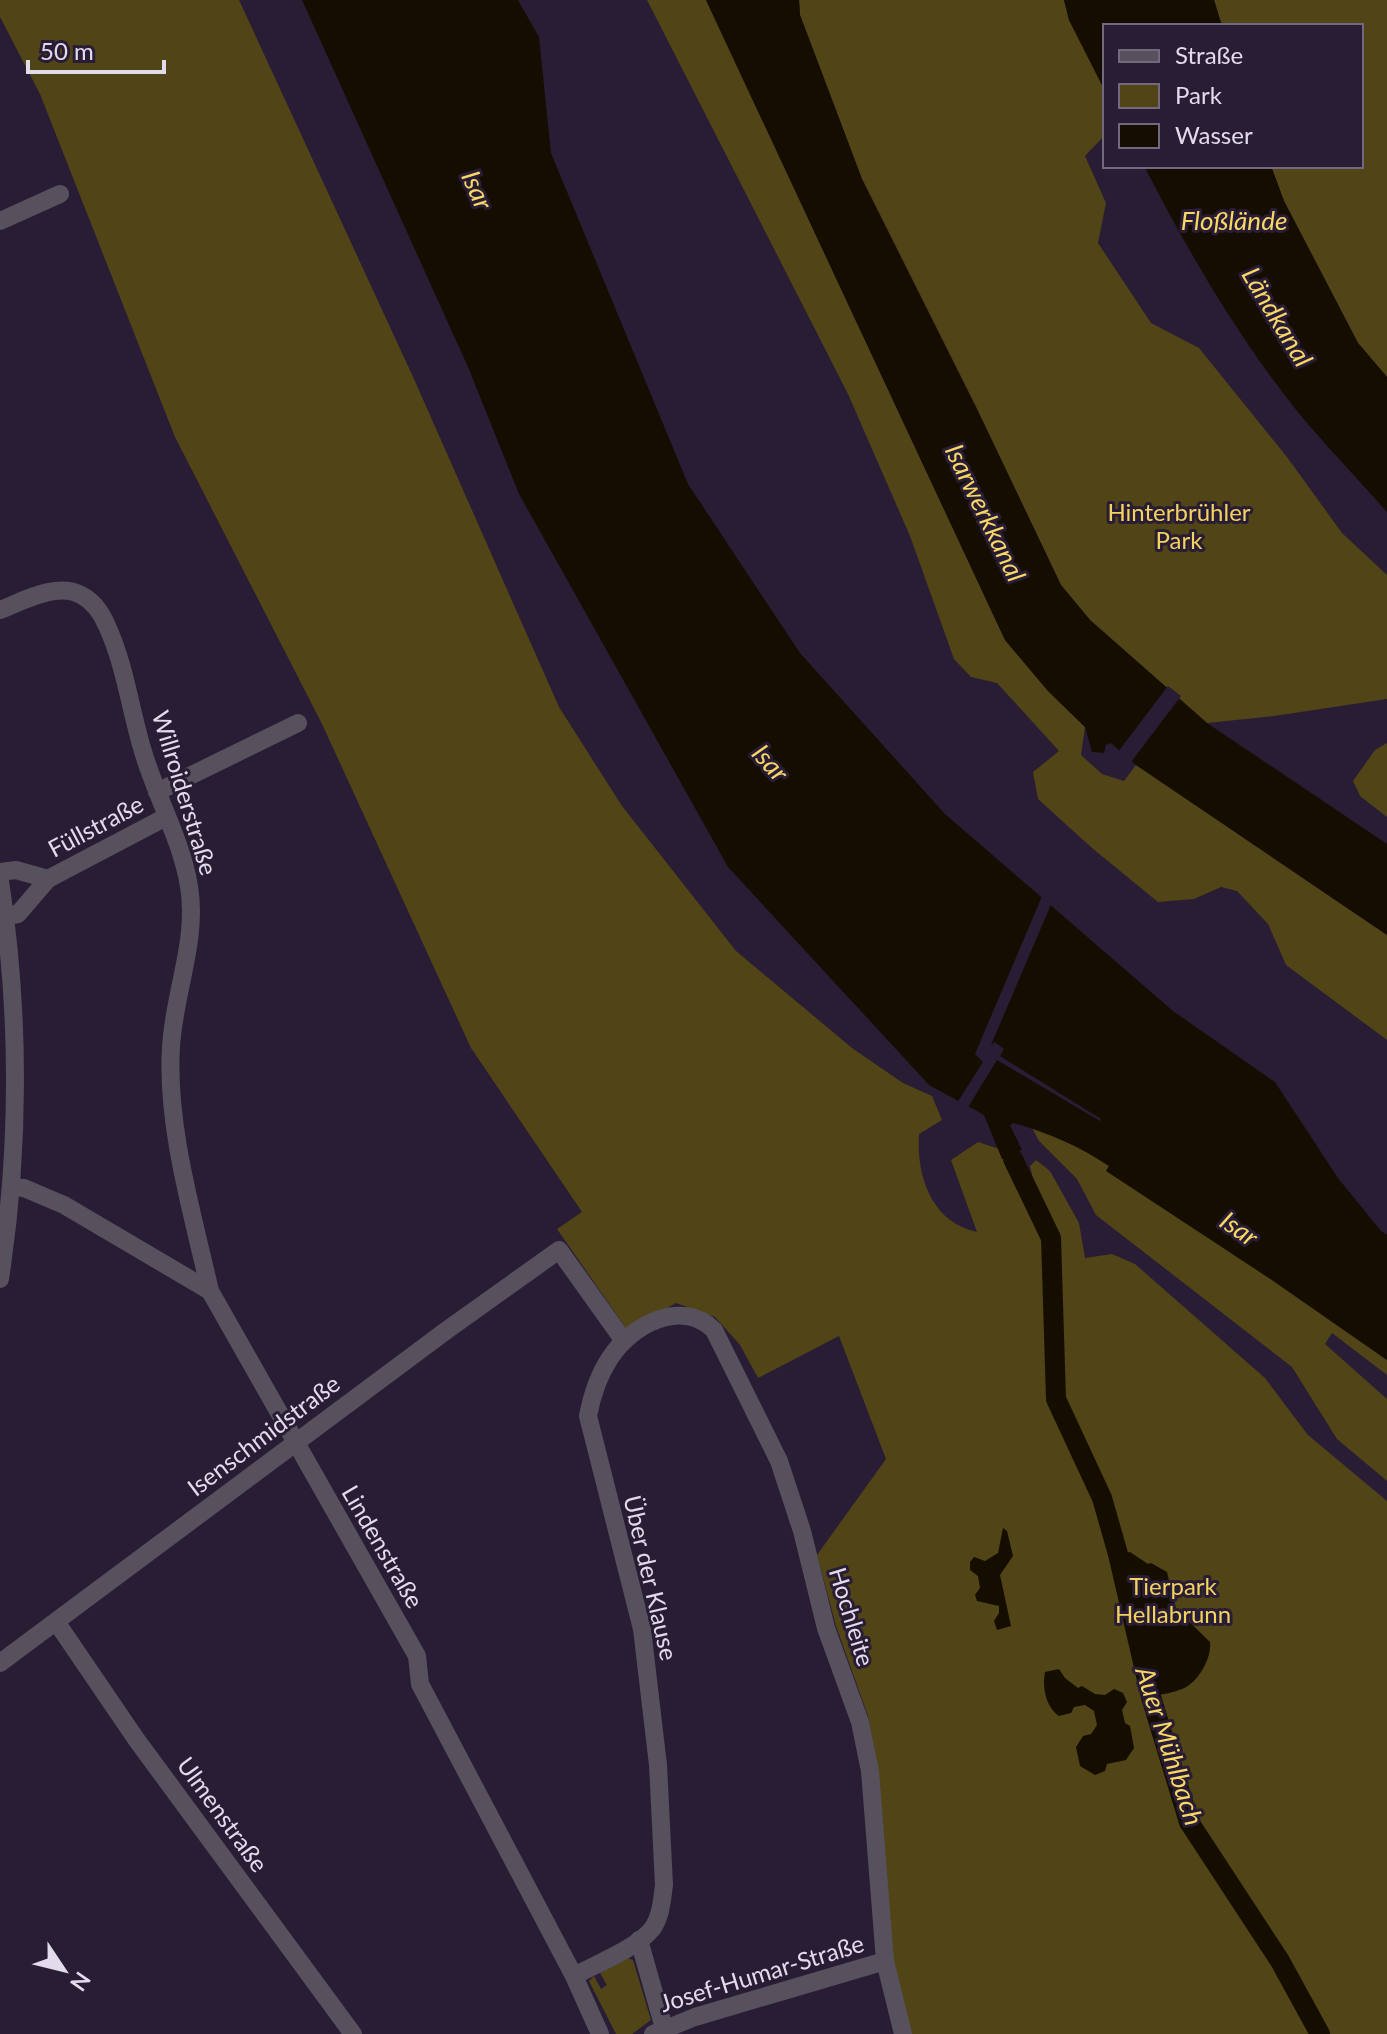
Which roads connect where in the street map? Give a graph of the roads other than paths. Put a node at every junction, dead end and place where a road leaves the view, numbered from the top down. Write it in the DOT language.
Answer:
graph roads {
  1 [pos="60,194"];
  2 [pos="0,221"];
  3 [pos="0,610"];
  4 [pos="298,723"];
  5 [pos="157,792"];
  6 [pos="166,817"];
  7 [pos="0,872"];
  8 [pos="48,879"];
  9 [pos="0,881"];
  10 [pos="6,916"];
  11 [pos="6,1153"];
  12 [pos="11,1187"];
  13 [pos="0,1279"];
  14 [pos="210,1291"];
  15 [pos="624,1341"];
  16 [pos="295,1443"];
  17 [pos="57,1623"];
  18 [pos="0,1663"];
  19 [pos="639,1940"];
  20 [pos="885,1961"];
  21 [pos="574,1976"];
  22 [pos="659,2031"];
  23 [pos="353,2034"];
  24 [pos="600,2034"];
  25 [pos="903,2034"];
  1 -- 2 [label="street"];
  3 -- 5 [label="street, Willroiderstraße"];
  4 -- 5 [label="street, Füllstraße"];
  5 -- 6 [label="street, Willroiderstraße"];
  6 -- 8 [label="street, Füllstraße"];
  6 -- 14 [label="street, Willroiderstraße"];
  7 -- 8 [label="street, Füllstraße"];
  8 -- 10 [label="street, Füllstraße"];
  9 -- 10 [label="street"];
  10 -- 11 [label="street"];
  11 -- 12 [label="street"];
  12 -- 13 [label="street"];
  12 -- 14 [label="street, Lindenstraße"];
  14 -- 16 [label="street, Lindenstraße"];
  15 -- 16 [label="street, Isenschmidstraße"];
  15 -- 19 [label="street, Über der Klause"];
  15 -- 20 [label="street, Hochleite"];
  16 -- 17 [label="street, Isenschmidstraße"];
  16 -- 21 [label="street, Lindenstraße"];
  17 -- 18 [label="street, Isenschmidstraße"];
  17 -- 23 [label="street, Ulmenstraße"];
  19 -- 21 [label="street, Über der Klause"];
  19 -- 22 [label="street"];
  20 -- 22 [label="street, Josef-Humar-Straße"];
  20 -- 25 [label="street, Hochleite"];
  21 -- 24 [label="street, Lindenstraße"];
}
